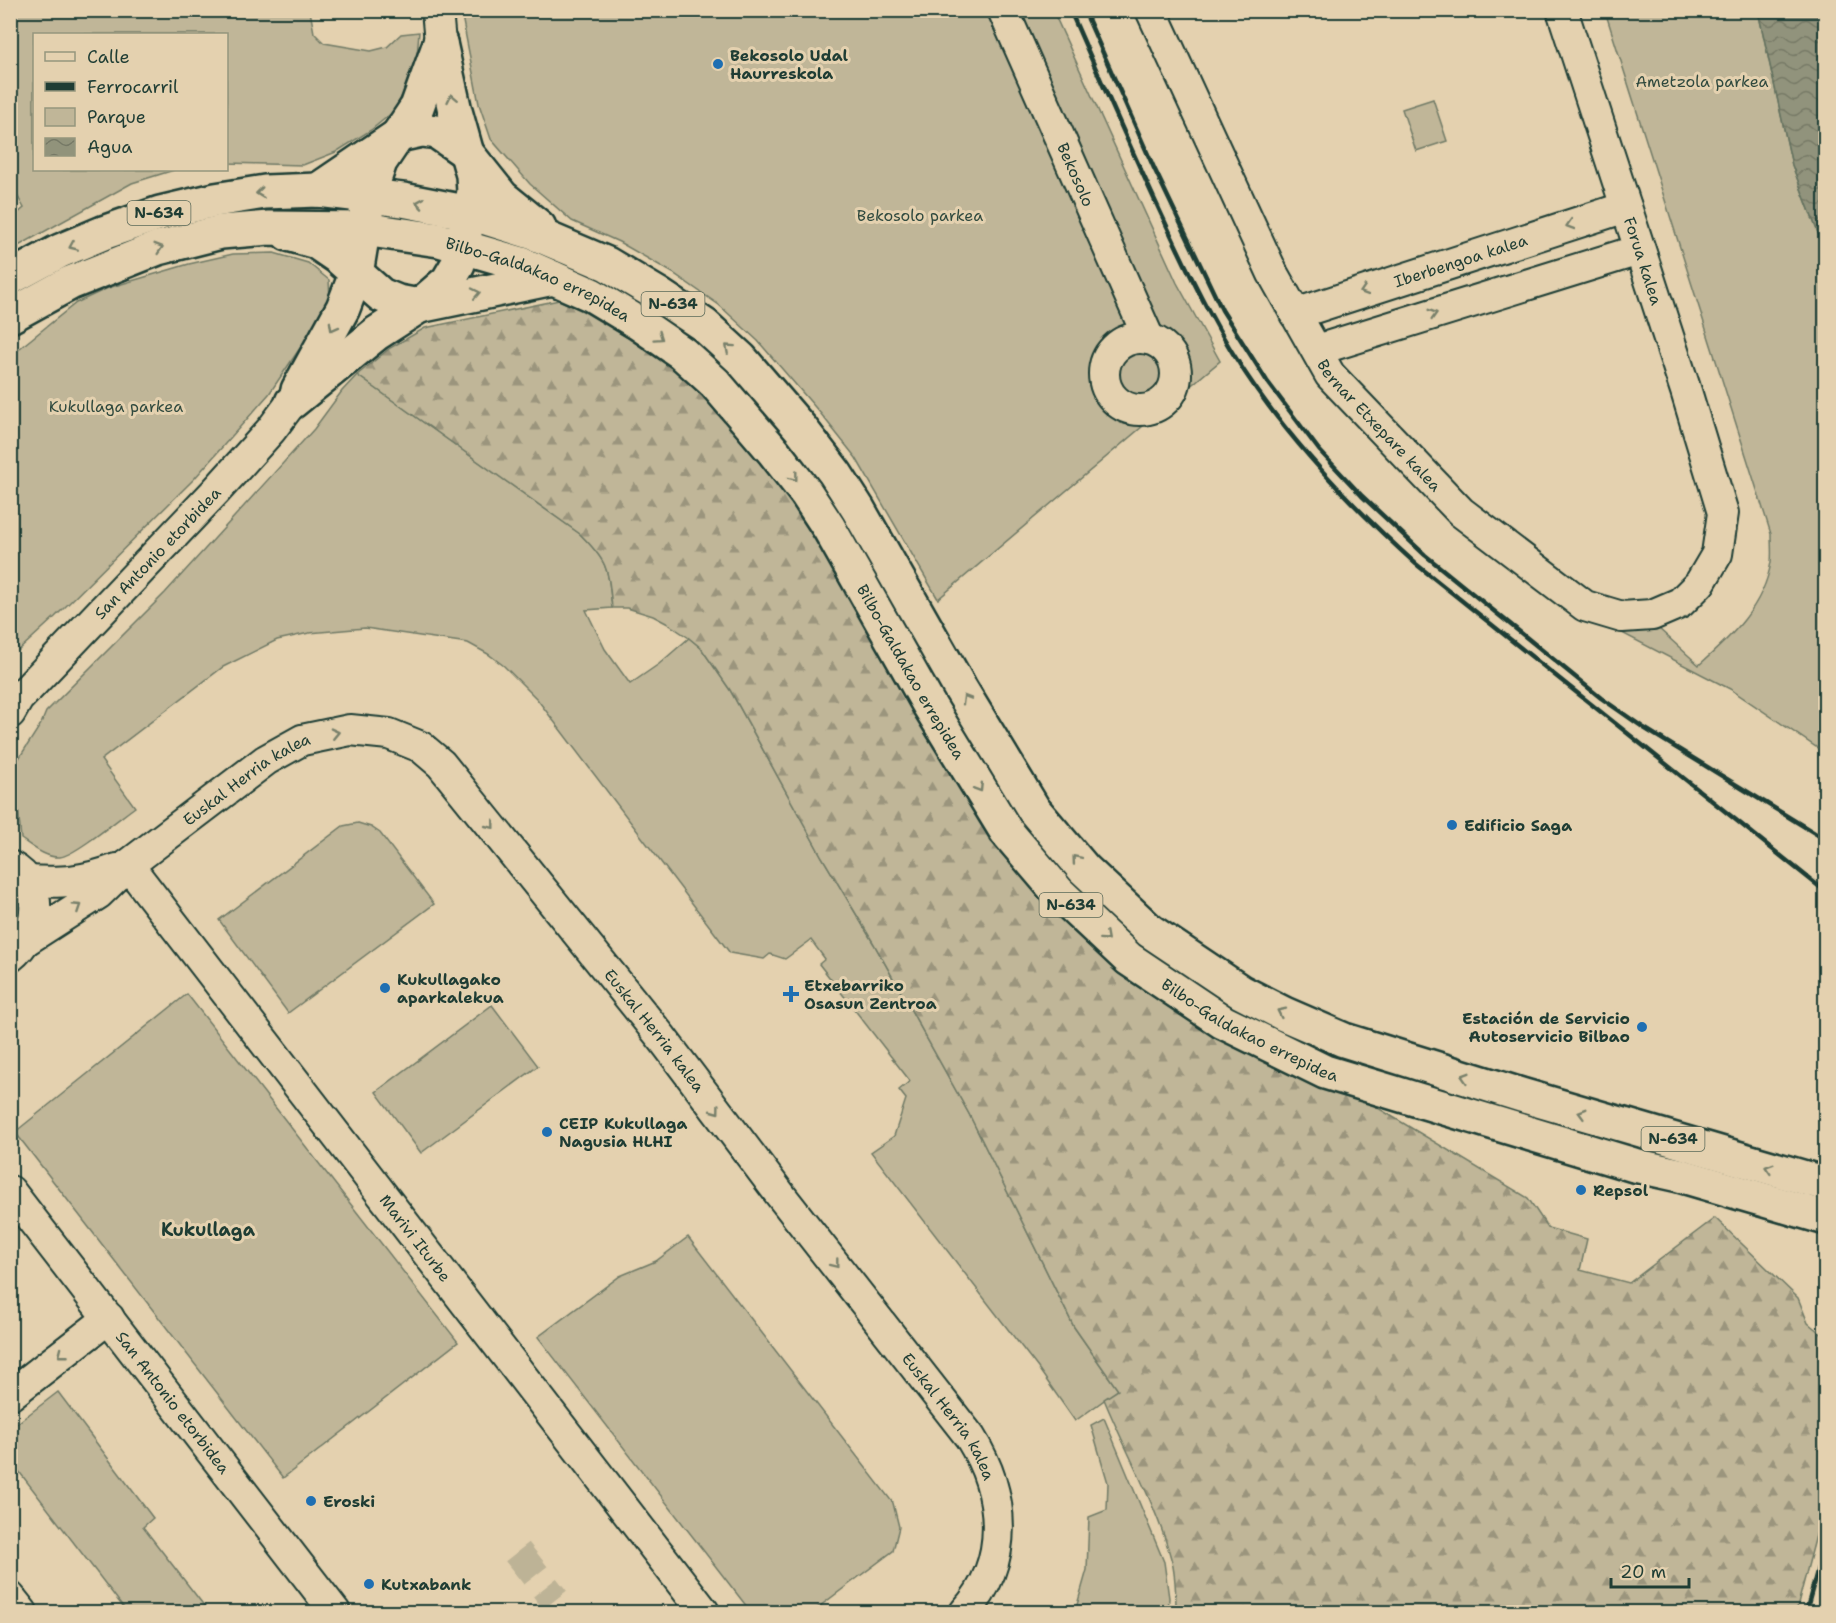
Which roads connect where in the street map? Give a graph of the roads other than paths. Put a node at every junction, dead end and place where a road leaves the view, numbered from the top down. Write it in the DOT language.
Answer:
graph roads {
  1 [pos="437,10"];
  2 [pos="1003,10"];
  3 [pos="1150,10"];
  4 [pos="1562,10"];
  5 [pos="440,44"];
  6 [pos="399,135"];
  7 [pos="466,152"];
  8 [pos="318,190"];
  9 [pos="369,195"];
  10 [pos="1626,207"];
  11 [pos="470,213"];
  12 [pos="269,228"];
  13 [pos="363,229"];
  14 [pos="559,243"];
  15 [pos="462,245"];
  16 [pos="1639,250"];
  17 [pos="356,274"];
  18 [pos="10,278"];
  19 [pos="553,278"];
  20 [pos="419,306"];
  21 [pos="1295,314"];
  22 [pos="10,316"];
  23 [pos="1149,339"];
  24 [pos="1317,350"];
  25 [pos="292,402"];
  26 [pos="1723,513"];
  27 [pos="13,711"];
  28 [pos="128,864"];
  29 [pos="19,874"];
  30 [pos="19,948"];
  31 [pos="1826,1184"];
  32 [pos="10,1191"];
  33 [pos="1826,1218"];
  34 [pos="109,1318"];
  35 [pos="10,1395"];
  36 [pos="10,1597"];
  37 [pos="22,1612"];
  38 [pos="335,1612"];
  39 [pos="704,1612"];
  40 [pos="965,1612"];
  1 -- 5 [label="street"];
  2 -- 23 [label="street, Bekosolo"];
  3 -- 21 [label="street, Bernar Etxepare kalea"];
  4 -- 10 [label="street, Forua kalea"];
  5 -- 6 [label="highway"];
  7 -- 5 [label="highway, one-way"];
  6 -- 7 [label="highway"];
  6 -- 8 [label="highway"];
  6 -- 9 [label="highway"];
  7 -- 11 [label="highway"];
  7 -- 14 [label="highway"];
  8 -- 9 [label="highway, Bilbo-Galdakao errepidea / N-634"];
  8 -- 18 [label="highway, Bilbo-Galdakao errepidea / N-634, one-way"];
  11 -- 9 [label="highway, Bilbo-Galdakao errepidea / N-634, one-way"];
  9 -- 13 [label="highway"];
  10 -- 16 [label="street, Forua kalea"];
  10 -- 21 [label="street, Iberbengoa kalea, one-way"];
  11 -- 14 [label="highway, Bilbo-Galdakao errepidea / N-634"];
  11 -- 15 [label="highway"];
  12 -- 13 [label="highway, Bilbo-Galdakao errepidea / N-634"];
  12 -- 17 [label="highway"];
  22 -- 12 [label="highway, Bilbo-Galdakao errepidea / N-634, one-way"];
  13 -- 15 [label="highway, Bilbo-Galdakao errepidea / N-634"];
  13 -- 17 [label="highway"];
  31 -- 14 [label="highway, Bilbo-Galdakao errepidea / N-634, one-way"];
  15 -- 19 [label="highway, Bilbo-Galdakao errepidea / N-634"];
  15 -- 20 [label="highway"];
  24 -- 16 [label="street, one-way"];
  16 -- 26 [label="street, Forua kalea"];
  17 -- 20 [label="highway"];
  17 -- 25 [label="highway, one-way"];
  20 -- 19 [label="highway, one-way"];
  19 -- 33 [label="highway, Bilbo-Galdakao errepidea / N-634, one-way"];
  20 -- 25 [label="highway"];
  21 -- 24 [label="street, Bernar Etxepare kalea"];
  24 -- 26 [label="street, Bernar Etxepare kalea"];
  25 -- 27 [label="street, San Antonio etorbidea"];
  28 -- 29 [label="street, Euskal Herria kalea"];
  30 -- 28 [label="street, Euskal Herria kalea, one-way"];
  28 -- 39 [label="street, Marivi Iturbe"];
  28 -- 40 [label="street, Euskal Herria kalea, one-way"];
  29 -- 30 [label="street"];
  32 -- 34 [label="street, San Antonio etorbidea"];
  34 -- 35 [label="street, one-way"];
  34 -- 38 [label="street, San Antonio etorbidea"];
  36 -- 37 [label="street"];
}
